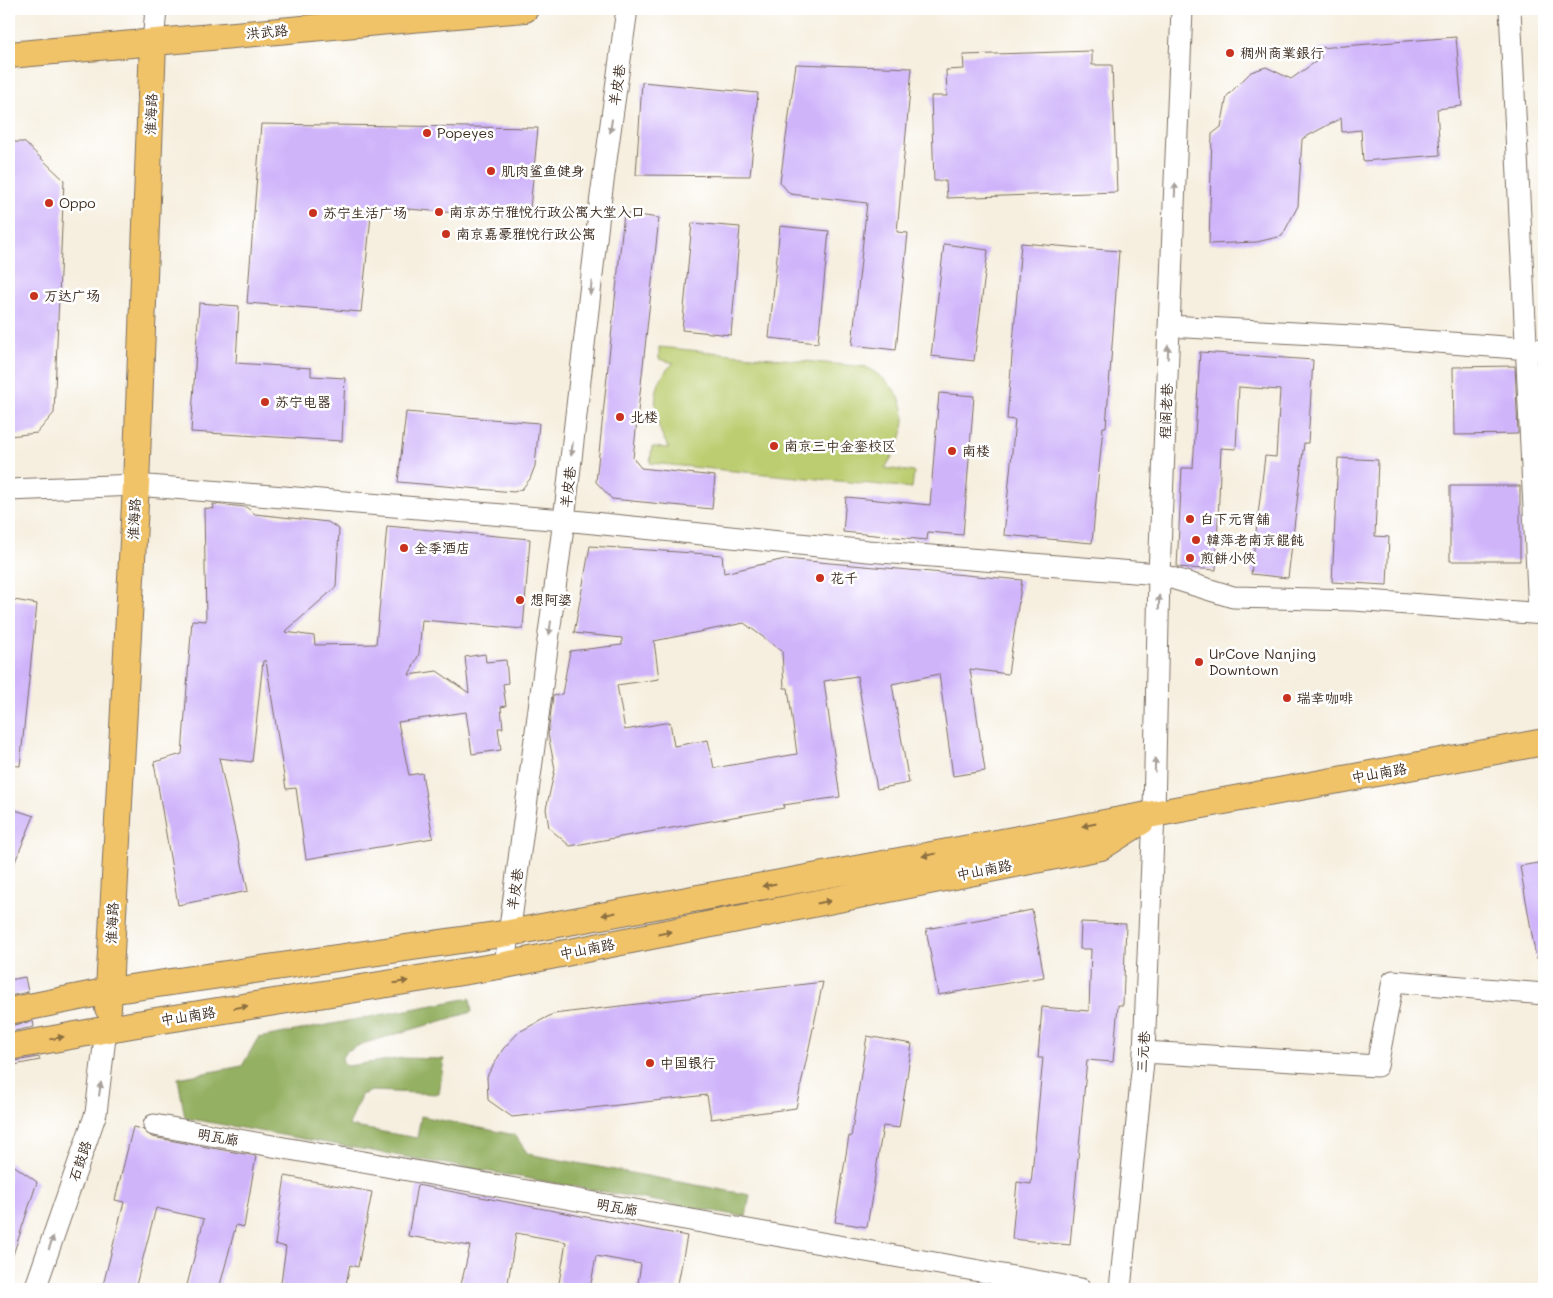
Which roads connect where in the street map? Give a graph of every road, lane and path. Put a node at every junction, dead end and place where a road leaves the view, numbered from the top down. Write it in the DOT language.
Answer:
graph roads {
  1 [pos="156,9"];
  2 [pos="525,9"];
  3 [pos="627,9"];
  4 [pos="1182,9"];
  5 [pos="1510,9"];
  6 [pos="153,43"];
  7 [pos="9,55"];
  8 [pos="1169,326"];
  9 [pos="1536,350"];
  10 [pos="136,486"];
  11 [pos="9,490"];
  12 [pos="564,520"];
  13 [pos="1159,574"];
  14 [pos="1541,614"];
  15 [pos="1544,742"];
  16 [pos="1154,813"];
  17 [pos="509,933"];
  18 [pos="505,965"];
  19 [pos="108,991"];
  20 [pos="1544,994"];
  21 [pos="9,1011"];
  22 [pos="106,1029"];
  23 [pos="9,1047"];
  24 [pos="1144,1052"];
  25 [pos="154,1126"];
  26 [pos="35,1289"];
  27 [pos="1081,1289"];
  28 [pos="1120,1289"];
  1 -- 6 [label="street, 淮海路"];
  2 -- 6 [label="main road, 洪武路"];
  3 -- 12 [label="street, 羊皮巷, one-way"];
  8 -- 4 [label="street, 程阁老巷, one-way"];
  5 -- 9 [label="street"];
  6 -- 7 [label="main road, 洪武路"];
  6 -- 10 [label="main road, 淮海路"];
  8 -- 9 [label="street"];
  13 -- 8 [label="street, 程阁老巷, one-way"];
  9 -- 14 [label="street"];
  10 -- 11 [label="street"];
  10 -- 12 [label="street"];
  10 -- 19 [label="main road, 淮海路"];
  12 -- 13 [label="street"];
  12 -- 17 [label="street, 羊皮巷, one-way"];
  13 -- 14 [label="street"];
  16 -- 13 [label="street, 程阁老巷, one-way"];
  15 -- 16 [label="main road, 中山南路"];
  16 -- 17 [label="main road, 中山南路, one-way"];
  18 -- 16 [label="main road, 中山南路, one-way"];
  16 -- 24 [label="street, 三元巷"];
  17 -- 18 [label="street, 羊皮巷"];
  17 -- 19 [label="main road, 中山南路"];
  22 -- 18 [label="main road, 中山南路, one-way"];
  19 -- 21 [label="main road, 中山南路"];
  19 -- 22 [label="main road, 淮海路"];
  20 -- 24 [label="street"];
  23 -- 22 [label="main road, 中山南路, one-way"];
  26 -- 22 [label="street, 石鼓路, one-way"];
  24 -- 28 [label="street, 三元巷"];
  25 -- 27 [label="street, 明瓦廊"];
}
